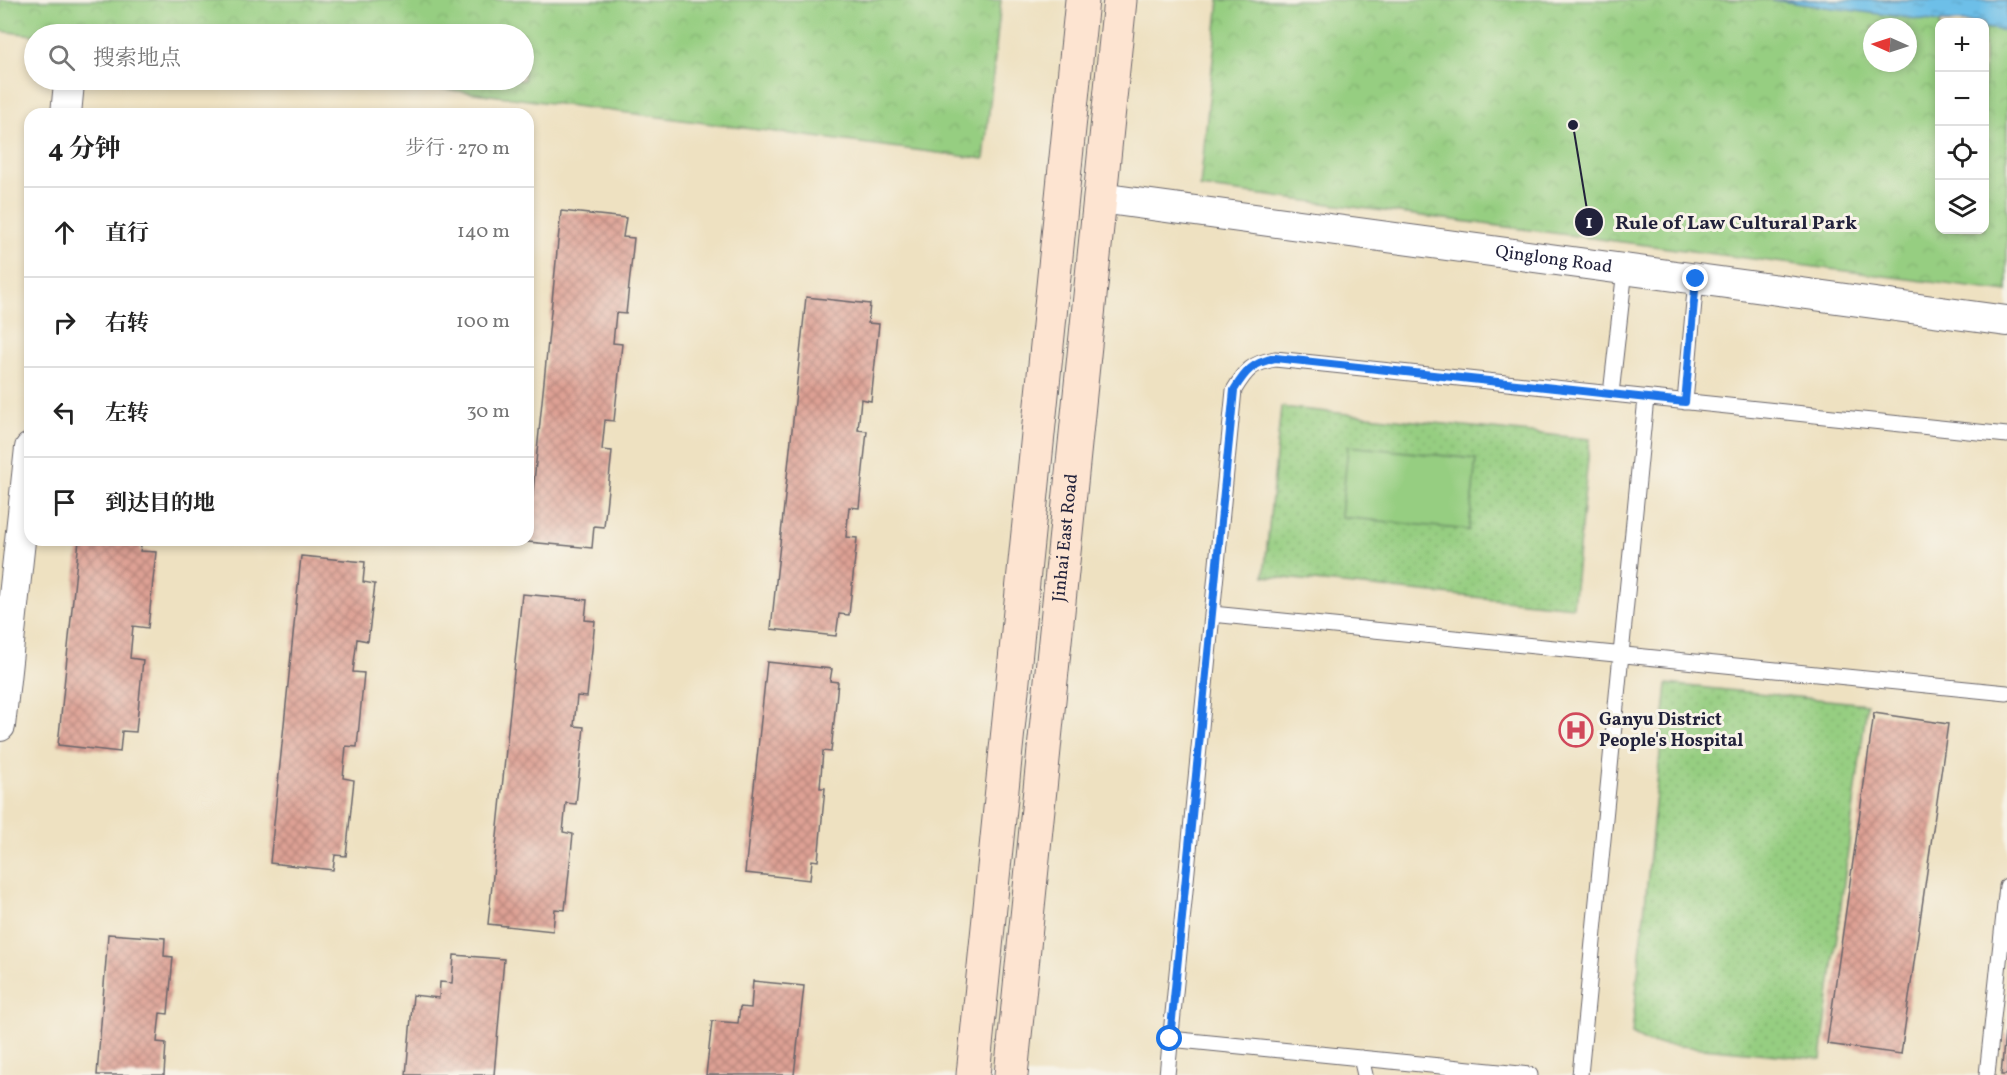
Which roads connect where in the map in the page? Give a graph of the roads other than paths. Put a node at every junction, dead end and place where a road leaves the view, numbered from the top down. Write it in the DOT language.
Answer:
graph roads {
  1 [pos="1082,0"];
  2 [pos="1120,0"];
  3 [pos="68,90"];
  4 [pos="67,108"];
  5 [pos="1100,198"];
  6 [pos="1625,269"];
  7 [pos="1696,279"];
  8 [pos="2007,321"];
  9 [pos="1611,394"];
  10 [pos="1646,398"];
  11 [pos="1685,402"];
  12 [pos="2007,435"];
  13 [pos="24,504"];
  14 [pos="1212,614"];
  15 [pos="1621,655"];
  16 [pos="2007,693"];
  17 [pos="0,726"];
  18 [pos="2007,886"];
  19 [pos="1170,1039"];
  20 [pos="1361,1058"];
  21 [pos="973,1075"];
  22 [pos="1011,1075"];
  23 [pos="1167,1075"];
  24 [pos="1365,1075"];
  25 [pos="1530,1075"];
  26 [pos="1580,1075"];
  27 [pos="1987,1075"];
  1 -- 21 [label="main road, Jinhai East Road"];
  2 -- 5 [label="main road, Jinhai East Road"];
  3 -- 4 [label="street"];
  5 -- 6 [label="street, Qinglong Road"];
  5 -- 22 [label="main road, Jinhai East Road"];
  6 -- 7 [label="street, Qinglong Road"];
  6 -- 9 [label="lane"];
  7 -- 8 [label="street, Qinglong Road"];
  7 -- 11 [label="lane"];
  9 -- 10 [label="lane"];
  9 -- 14 [label="lane"];
  10 -- 11 [label="lane"];
  10 -- 15 [label="lane"];
  11 -- 12 [label="lane"];
  13 -- 17 [label="street"];
  14 -- 15 [label="lane"];
  14 -- 19 [label="lane"];
  15 -- 16 [label="lane"];
  15 -- 26 [label="lane"];
  18 -- 27 [label="lane"];
  19 -- 20 [label="lane"];
  19 -- 23 [label="lane"];
  20 -- 24 [label="lane"];
  20 -- 25 [label="lane"];
}
